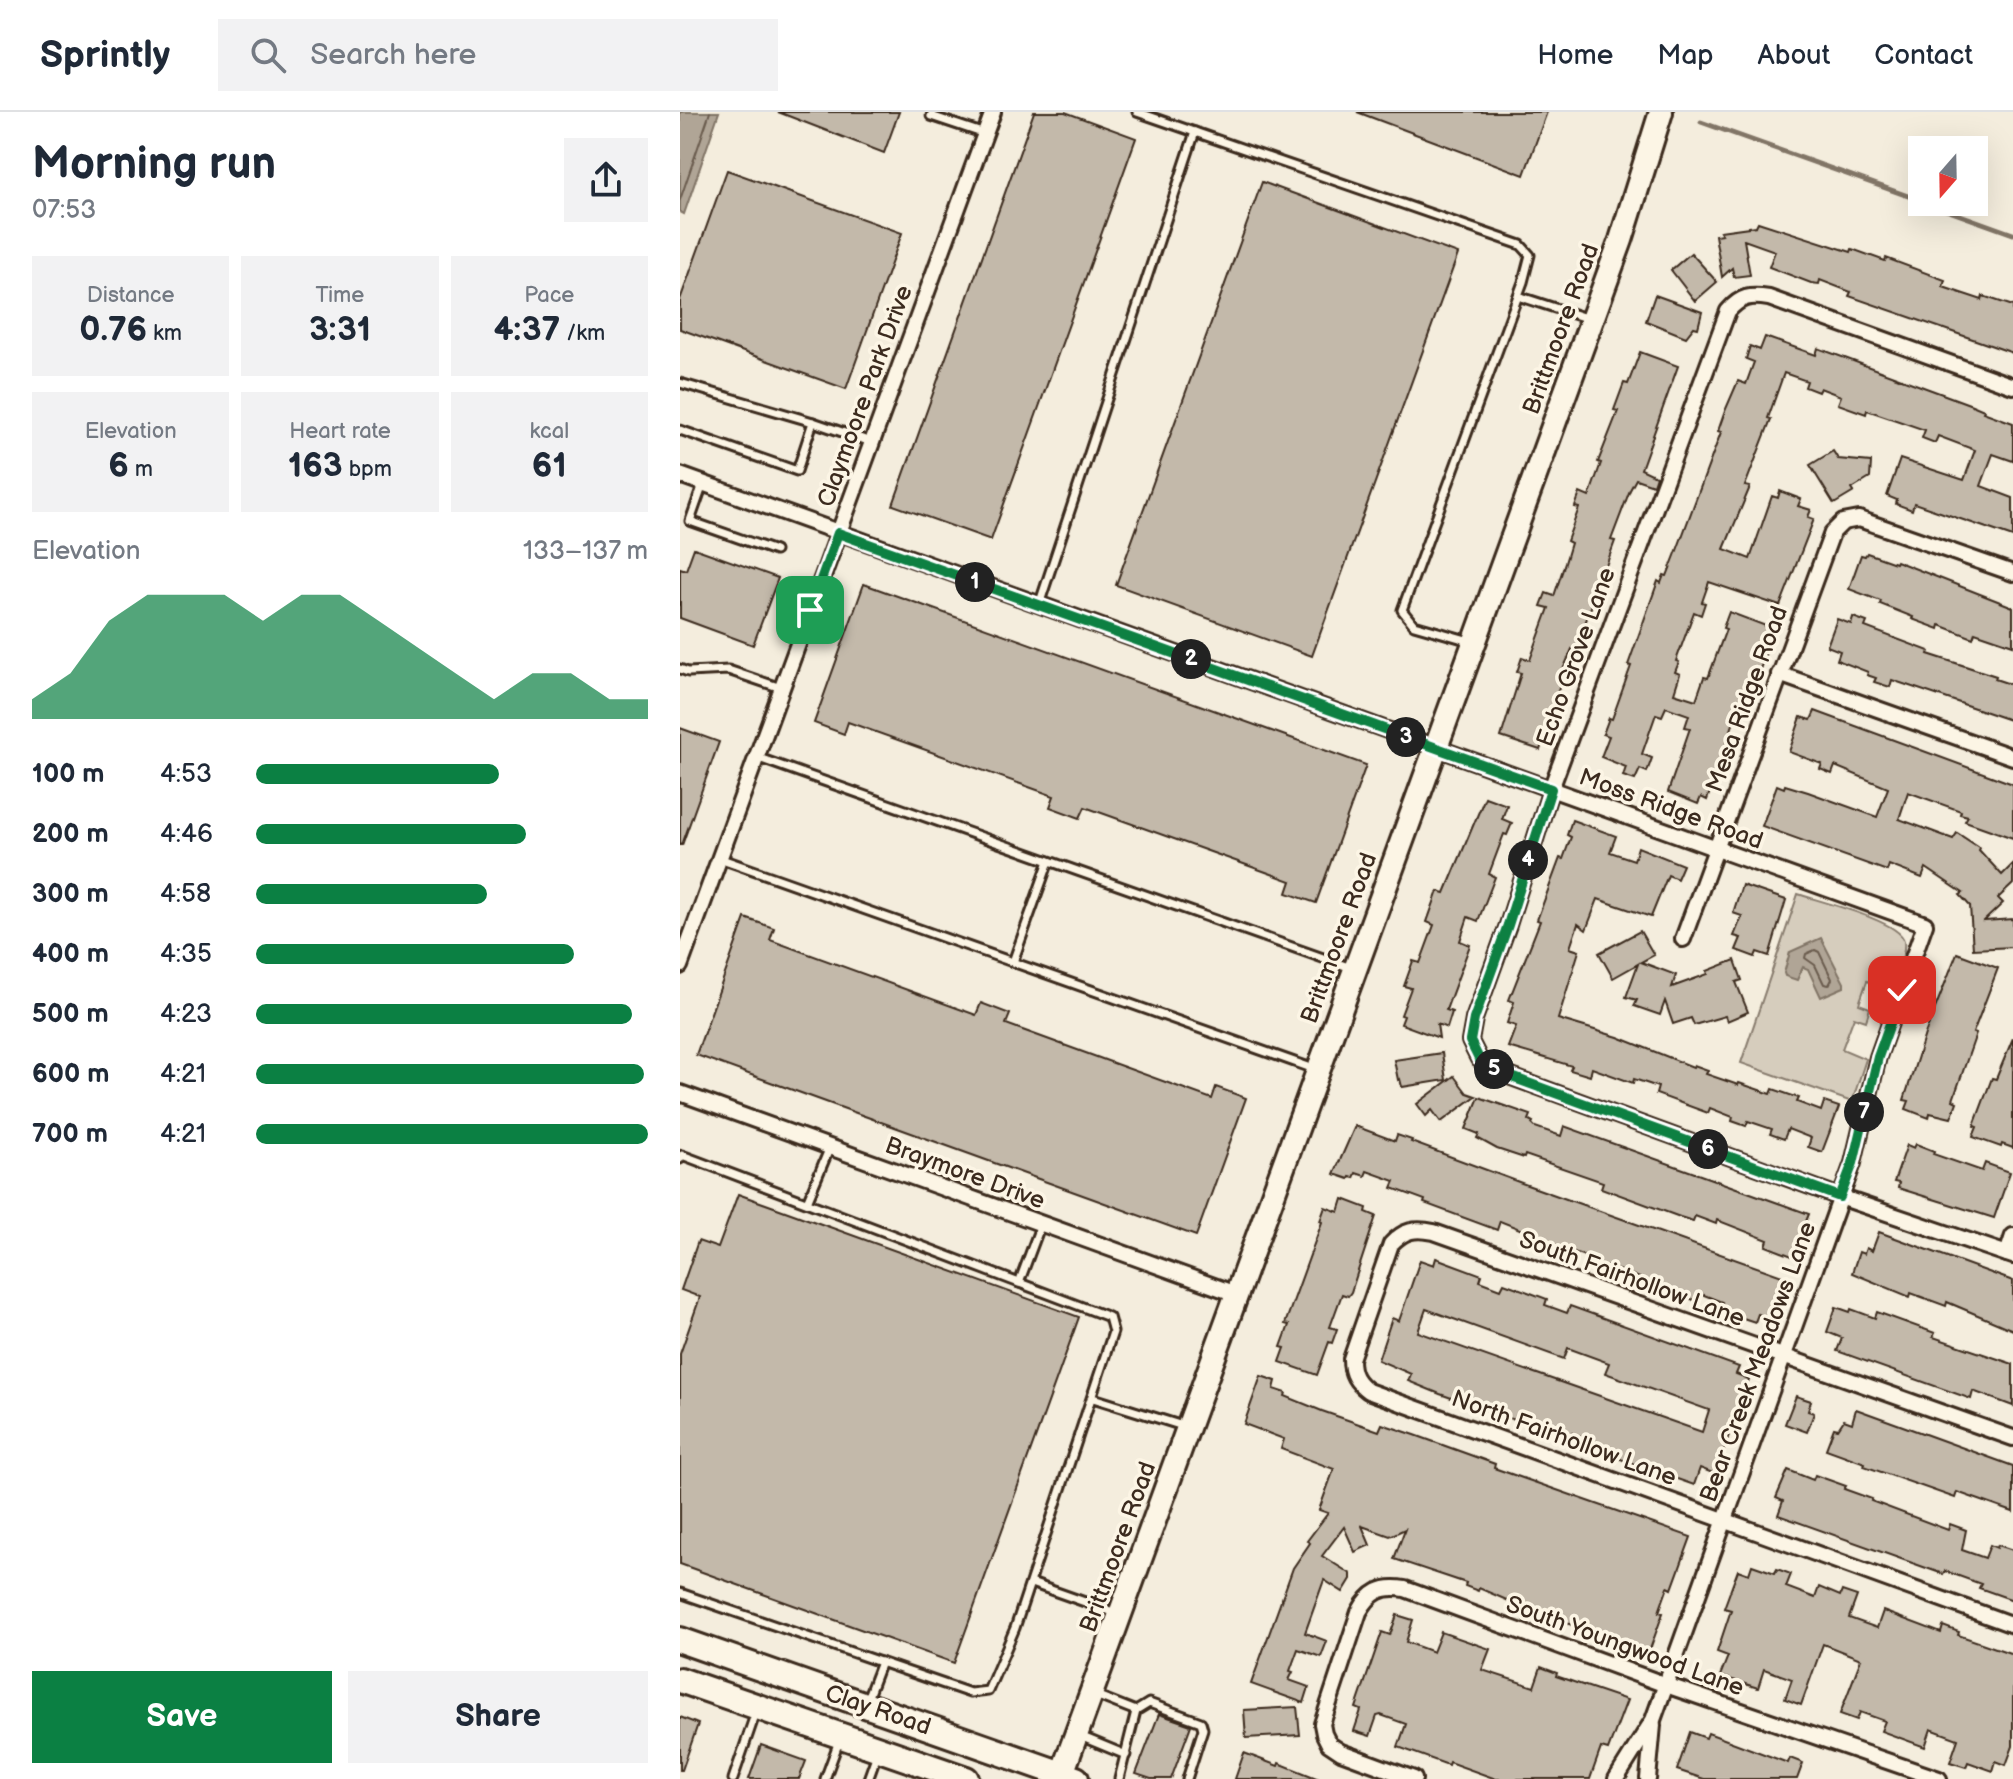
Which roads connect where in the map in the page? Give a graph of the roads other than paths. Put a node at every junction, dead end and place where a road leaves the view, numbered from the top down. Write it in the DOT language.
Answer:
graph roads {
  1 [pos="933,112"];
  2 [pos="993,112"];
  3 [pos="1137,112"];
  4 [pos="1661,112"];
  5 [pos="1195,132"];
  6 [pos="985,134"];
  7 [pos="1518,296"];
  8 [pos="1592,320"];
  9 [pos="680,383"];
  10 [pos="2013,386"];
  11 [pos="813,422"];
  12 [pos="680,430"];
  13 [pos="871,442"];
  14 [pos="680,475"];
  15 [pos="703,484"];
  16 [pos="838,533"];
  17 [pos="775,551"];
  18 [pos="2013,573"];
  19 [pos="1039,605"];
  20 [pos="1474,642"];
  21 [pos="680,669"];
  22 [pos="1779,674"];
  23 [pos="781,688"];
  24 [pos="1436,748"];
  25 [pos="756,757"];
  26 [pos="2013,757"];
  27 [pos="1551,789"];
  28 [pos="1716,849"];
  29 [pos="719,858"];
  30 [pos="1049,861"];
  31 [pos="1925,924"];
  32 [pos="1683,939"];
  33 [pos="1013,962"];
  34 [pos="680,966"];
  35 [pos="1356,969"];
  36 [pos="1319,1071"];
  37 [pos="680,1093"];
  38 [pos="830,1147"];
  39 [pos="680,1159"];
  40 [pos="1840,1197"];
  41 [pos="807,1202"];
  42 [pos="1041,1224"];
  43 [pos="2013,1236"];
  44 [pos="2010,1255"];
  45 [pos="1019,1283"];
  46 [pos="1236,1294"];
  47 [pos="1368,1306"];
  48 [pos="1783,1356"];
  49 [pos="1093,1398"];
  50 [pos="1188,1427"];
  51 [pos="2013,1438"];
  52 [pos="1725,1521"];
  53 [pos="1031,1583"];
  54 [pos="680,1593"];
  55 [pos="1121,1614"];
  56 [pos="2013,1625"];
  57 [pos="680,1640"];
  58 [pos="881,1662"];
  59 [pos="767,1671"];
  60 [pos="680,1680"];
  61 [pos="1666,1685"];
  62 [pos="1093,1694"];
  63 [pos="865,1705"];
  64 [pos="758,1707"];
  65 [pos="1136,1711"];
  66 [pos="1653,1720"];
  67 [pos="1078,1735"];
  68 [pos="841,1736"];
  69 [pos="879,1749"];
  70 [pos="1126,1755"];
  71 [pos="930,1773"];
  72 [pos="1066,1777"];
  73 [pos="733,1779"];
  74 [pos="825,1779"];
  75 [pos="868,1779"];
  76 [pos="966,1779"];
  77 [pos="1120,1779"];
  78 [pos="1187,1779"];
  79 [pos="1414,1779"];
  80 [pos="1616,1779"];
  81 [pos="1648,1779"];
  82 [pos="1939,1779"];
  1 -- 6 [label="lane"];
  2 -- 6 [label="street, Claymoore Park Drive"];
  3 -- 5 [label="lane"];
  4 -- 8 [label="main road, Brittmoore Road"];
  5 -- 7 [label="lane"];
  5 -- 19 [label="lane"];
  6 -- 13 [label="street, Claymoore Park Drive"];
  7 -- 8 [label="lane"];
  7 -- 20 [label="lane"];
  8 -- 20 [label="main road, Brittmoore Road"];
  9 -- 11 [label="lane"];
  10 -- 27 [label="street, Echo Grove Lane"];
  11 -- 12 [label="lane"];
  11 -- 13 [label="lane"];
  13 -- 16 [label="street, Claymoore Park Drive"];
  14 -- 15 [label="street, Moss Ridge Road"];
  15 -- 16 [label="street, Moss Ridge Road"];
  15 -- 17 [label="lane"];
  16 -- 19 [label="street, Moss Ridge Road"];
  16 -- 23 [label="street, Claymoore Park Drive"];
  18 -- 22 [label="street, Mesa Ridge Road"];
  19 -- 24 [label="street, Moss Ridge Road"];
  20 -- 24 [label="main road, Brittmoore Road"];
  21 -- 23 [label="lane"];
  22 -- 26 [label="street"];
  22 -- 28 [label="street, Mesa Ridge Road"];
  23 -- 25 [label="street, Claymoore Park Drive"];
  24 -- 27 [label="street, Moss Ridge Road"];
  24 -- 35 [label="main road, Brittmoore Road"];
  25 -- 29 [label="street, Claymoore Park Drive"];
  25 -- 30 [label="lane"];
  27 -- 28 [label="street, Moss Ridge Road"];
  27 -- 40 [label="street, Echo Grove Lane"];
  28 -- 31 [label="street, Moss Ridge Road"];
  28 -- 32 [label="street, Mesa Ridge Road"];
  29 -- 33 [label="lane"];
  29 -- 34 [label="street, Claymoore Park Drive"];
  30 -- 33 [label="lane"];
  30 -- 35 [label="lane"];
  31 -- 40 [label="street, Bear Creek Meadows Lane"];
  33 -- 36 [label="lane"];
  35 -- 36 [label="main road, Brittmoore Road"];
  36 -- 46 [label="main road, Brittmoore Road"];
  37 -- 38 [label="street, Braymore Drive"];
  38 -- 41 [label="lane"];
  38 -- 42 [label="street, Braymore Drive"];
  39 -- 41 [label="lane"];
  40 -- 44 [label="street"];
  40 -- 48 [label="street, Bear Creek Meadows Lane"];
  41 -- 45 [label="lane"];
  42 -- 45 [label="lane"];
  42 -- 46 [label="street, Braymore Drive"];
  43 -- 44 [label="street"];
  45 -- 49 [label="lane"];
  46 -- 50 [label="main road, Brittmoore Road"];
  47 -- 48 [label="street, South Fairhollow Lane"];
  47 -- 52 [label="street, North Fairhollow Lane"];
  48 -- 51 [label="street, South Fairhollow Lane"];
  48 -- 52 [label="street, Bear Creek Meadows Lane"];
  49 -- 50 [label="lane"];
  49 -- 53 [label="lane"];
  50 -- 55 [label="main road, Brittmoore Road"];
  52 -- 56 [label="street, North Fairhollow Lane"];
  52 -- 61 [label="street, Bear Creek Meadows Lane"];
  53 -- 55 [label="lane"];
  53 -- 58 [label="lane"];
  54 -- 58 [label="lane"];
  55 -- 62 [label="main road, Brittmoore Road"];
  57 -- 59 [label="main road, Clay Road"];
  58 -- 63 [label="lane"];
  59 -- 63 [label="main road, Clay Road"];
  59 -- 64 [label="main road"];
  60 -- 64 [label="main road, Clay Road"];
  61 -- 66 [label="street, Bear Creek Meadows Lane"];
  61 -- 79 [label="street, South Youngwood Lane"];
  61 -- 82 [label="street, South Youngwood Lane"];
  62 -- 65 [label="lane"];
  62 -- 67 [label="main road, Brittmoore Road"];
  63 -- 72 [label="main road, Clay Road"];
  64 -- 68 [label="main road, Clay Road"];
  64 -- 73 [label="lane"];
  65 -- 70 [label="lane"];
  65 -- 78 [label="lane"];
  66 -- 80 [label="street, Bear Creek Meadows Lane"];
  66 -- 81 [label="street, Bear Creek Meadows Lane"];
  67 -- 70 [label="lane"];
  67 -- 72 [label="main road, Brittmoore Road"];
  68 -- 69 [label="main road, Clay Road"];
  68 -- 74 [label="lane"];
  69 -- 71 [label="main road, Clay Road"];
  69 -- 75 [label="lane"];
  70 -- 77 [label="lane"];
  71 -- 76 [label="main road, Clay Road"];
}
